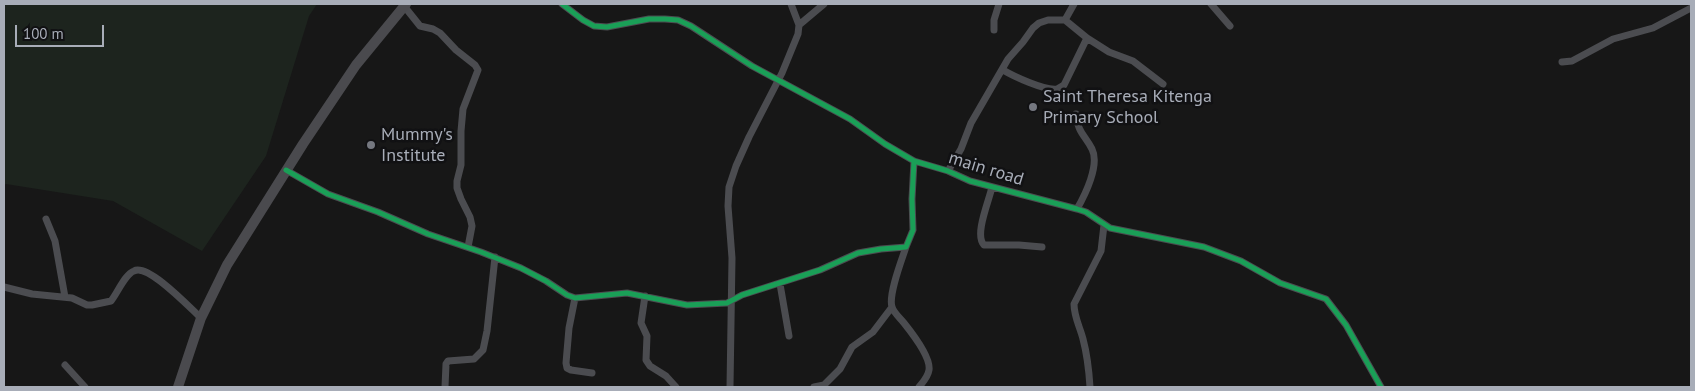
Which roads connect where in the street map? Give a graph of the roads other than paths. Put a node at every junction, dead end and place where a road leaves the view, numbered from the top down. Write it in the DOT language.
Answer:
graph roads {
  1 [pos="562,4"];
  2 [pos="791,4"];
  3 [pos="824,4"];
  4 [pos="999,4"];
  5 [pos="1074,4"];
  6 [pos="1211,4"];
  7 [pos="405,5"];
  8 [pos="1691,8"];
  9 [pos="1064,20"];
  10 [pos="799,26"];
  11 [pos="1230,26"];
  12 [pos="994,30"];
  13 [pos="1087,38"];
  14 [pos="1562,62"];
  15 [pos="1003,70"];
  16 [pos="777,81"];
  17 [pos="1163,84"];
  18 [pos="1076,114"];
  19 [pos="914,160"];
  20 [pos="286,170"];
  21 [pos="948,172"];
  22 [pos="992,187"];
  23 [pos="1077,209"];
  24 [pos="46,219"];
  25 [pos="1104,225"];
  26 [pos="906,247"];
  27 [pos="1042,247"];
  28 [pos="468,248"];
  29 [pos="495,257"];
  30 [pos="780,284"];
  31 [pos="4,287"];
  32 [pos="645,296"];
  33 [pos="65,297"];
  34 [pos="575,298"];
  35 [pos="732,300"];
  36 [pos="892,307"];
  37 [pos="201,318"];
  38 [pos="789,336"];
  39 [pos="65,366"];
  40 [pos="592,373"];
  41 [pos="85,387"];
  42 [pos="178,387"];
  43 [pos="445,387"];
  44 [pos="676,387"];
  45 [pos="730,387"];
  46 [pos="814,387"];
  47 [pos="919,387"];
  48 [pos="1090,387"];
  49 [pos="1381,387"];
  1 -- 16 [label="street, main road"];
  2 -- 10 [label="street"];
  3 -- 10 [label="street"];
  4 -- 12 [label="street"];
  5 -- 9 [label="street"];
  6 -- 11 [label="street"];
  7 -- 20 [label="main road"];
  7 -- 28 [label="street"];
  8 -- 14 [label="street"];
  9 -- 13 [label="street"];
  9 -- 15 [label="street"];
  10 -- 16 [label="street"];
  13 -- 15 [label="street"];
  13 -- 17 [label="street"];
  15 -- 21 [label="street"];
  16 -- 19 [label="street, main road"];
  16 -- 35 [label="street"];
  18 -- 23 [label="street"];
  19 -- 21 [label="street, main road"];
  19 -- 26 [label="street"];
  20 -- 28 [label="street"];
  20 -- 37 [label="main road"];
  21 -- 22 [label="street, main road"];
  22 -- 23 [label="street, main road"];
  22 -- 27 [label="street"];
  23 -- 25 [label="street, main road"];
  24 -- 33 [label="street"];
  25 -- 48 [label="street"];
  25 -- 49 [label="street, main road"];
  26 -- 30 [label="street"];
  26 -- 36 [label="street"];
  28 -- 29 [label="street"];
  29 -- 34 [label="street"];
  29 -- 43 [label="street"];
  30 -- 35 [label="street"];
  30 -- 38 [label="street"];
  31 -- 33 [label="street"];
  32 -- 34 [label="street"];
  32 -- 35 [label="street"];
  32 -- 44 [label="street"];
  33 -- 37 [label="street"];
  34 -- 40 [label="street"];
  35 -- 45 [label="street"];
  36 -- 46 [label="street"];
  36 -- 47 [label="street"];
  37 -- 42 [label="main road"];
  39 -- 41 [label="street"];
}
